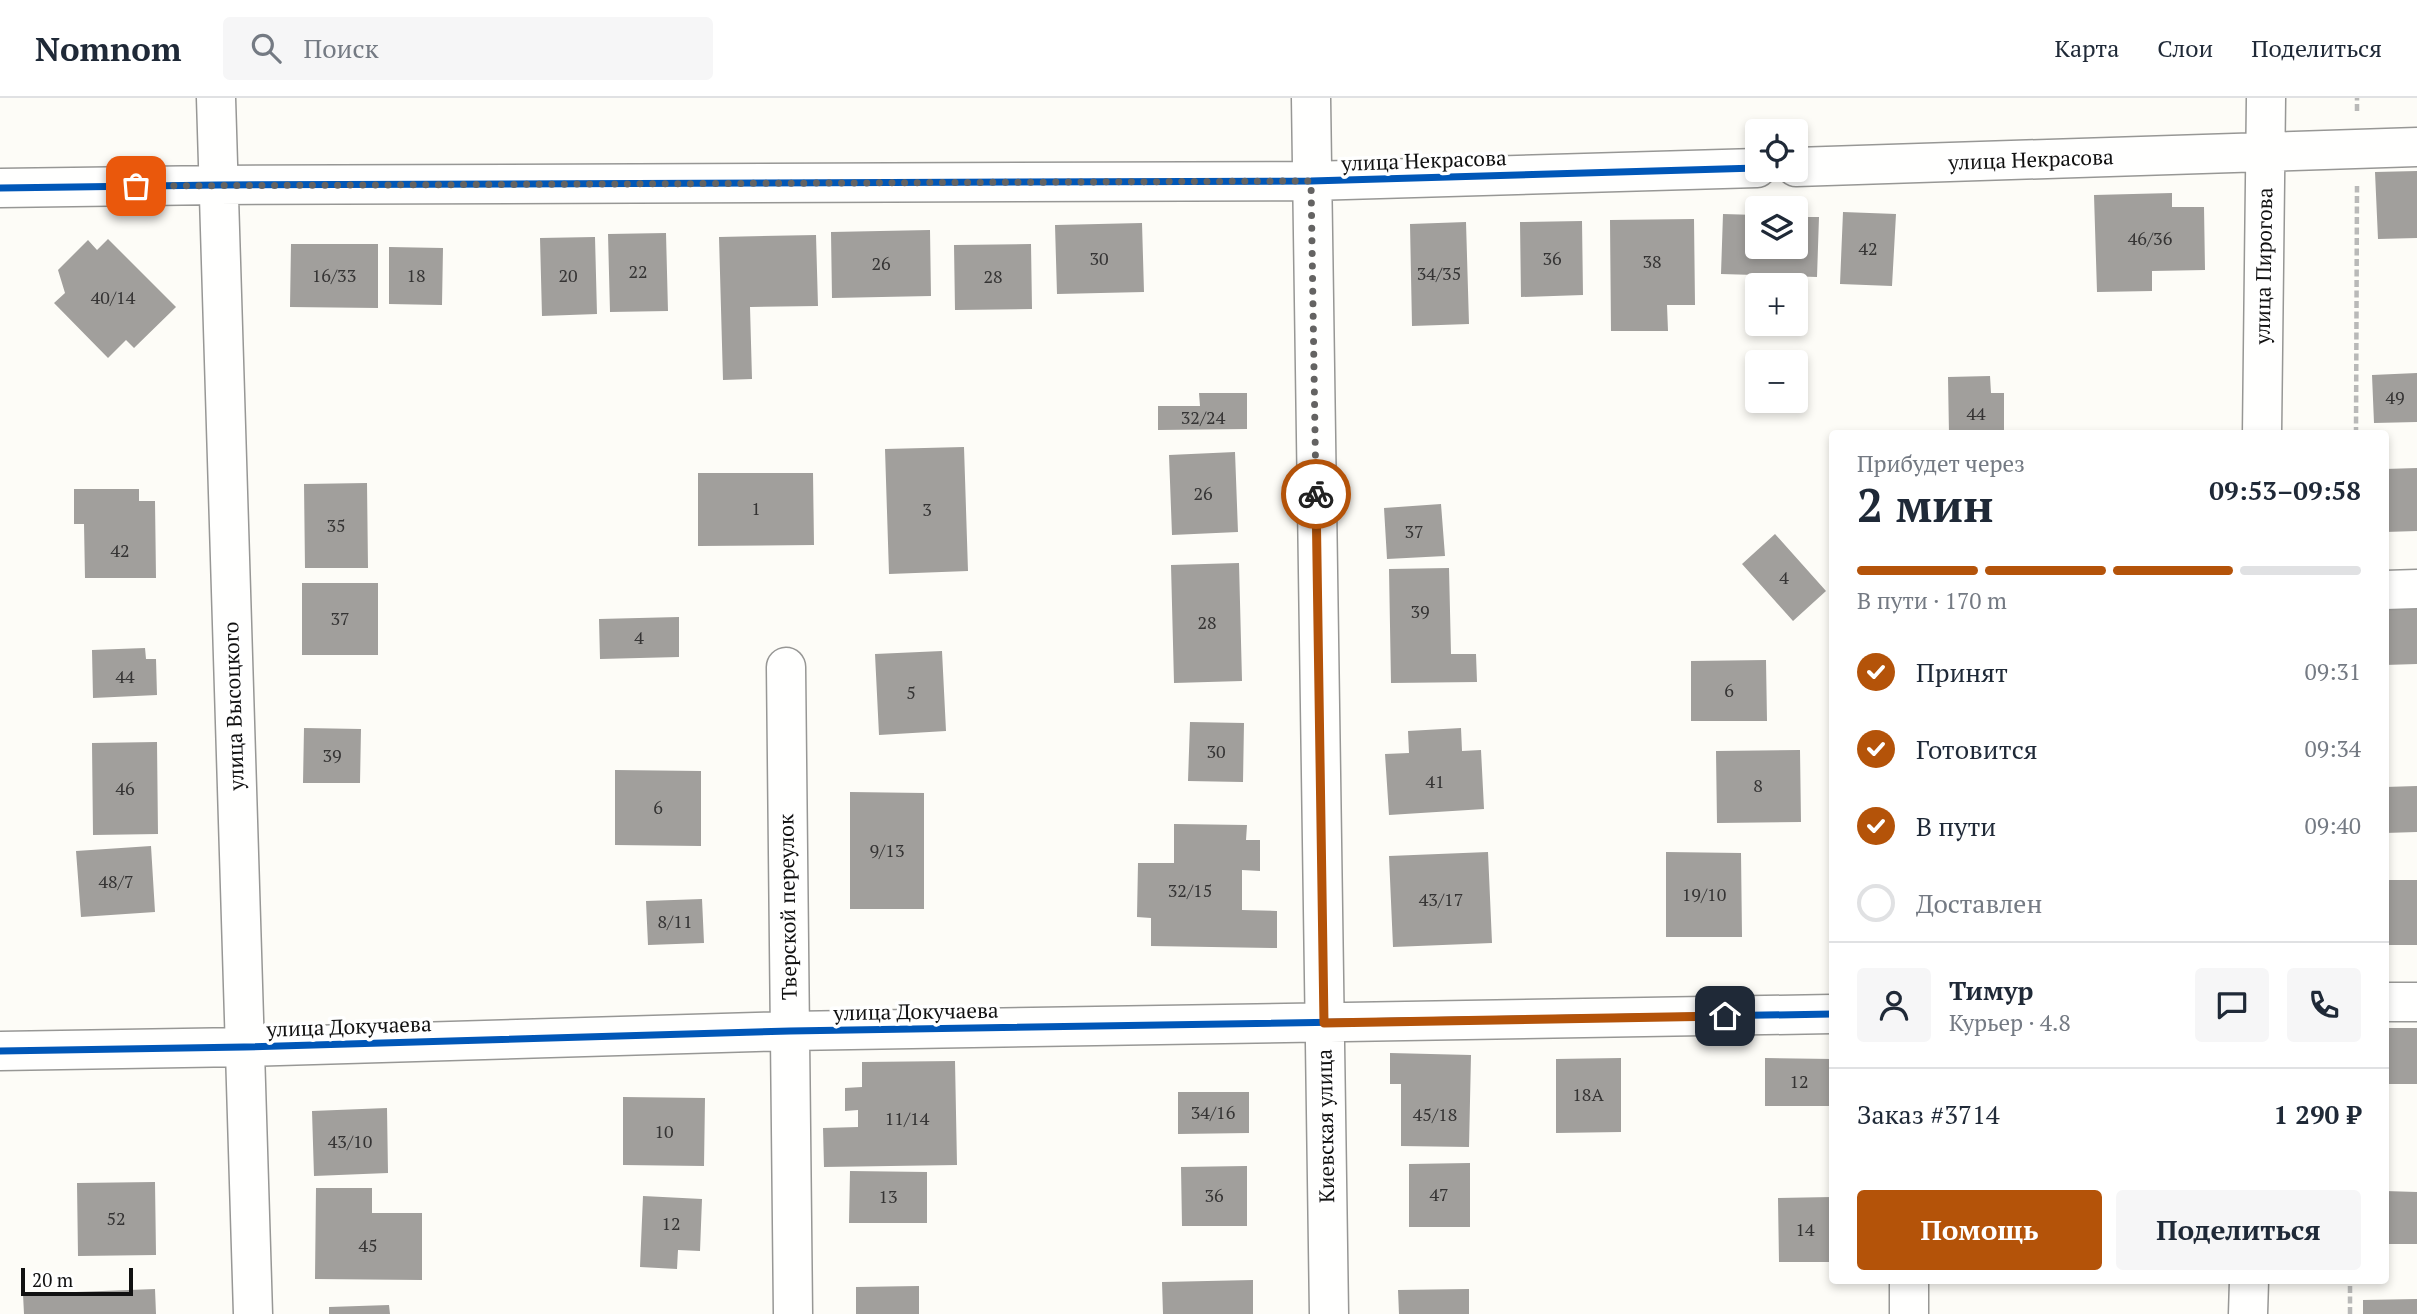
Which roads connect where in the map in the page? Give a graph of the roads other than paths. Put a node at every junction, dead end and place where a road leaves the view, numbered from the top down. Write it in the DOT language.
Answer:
graph roads {
  1 [pos="216,98"];
  2 [pos="1311,98"];
  3 [pos="2266,98"];
  4 [pos="2417,147"];
  5 [pos="2266,153"];
  6 [pos="1808,167"];
  7 [pos="1745,168"];
  8 [pos="1311,181"];
  9 [pos="218,185"];
  10 [pos="0,188"];
  11 [pos="2262,430"];
  12 [pos="2417,589"];
  13 [pos="2389,590"];
  14 [pos="786,667"];
  15 [pos="2389,1002"];
  16 [pos="2417,1002"];
  17 [pos="1829,1014"];
  18 [pos="1324,1023"];
  19 [pos="790,1031"];
  20 [pos="244,1047"];
  21 [pos="0,1051"];
  22 [pos="1909,1284"];
  23 [pos="2249,1284"];
  24 [pos="253,1314"];
  25 [pos="793,1314"];
  26 [pos="1329,1314"];
  27 [pos="1909,1314"];
  28 [pos="2248,1314"];
  1 -- 9 [label="street, улица Высоцкого"];
  2 -- 8 [label="street, Киевская улица"];
  3 -- 5 [label="street, улица Пирогова"];
  4 -- 5 [label="street, улица Некрасова"];
  5 -- 6 [label="street, улица Некрасова"];
  5 -- 11 [label="street, улица Пирогова"];
  7 -- 8 [label="street, улица Некрасова"];
  8 -- 9 [label="street, улица Некрасова"];
  8 -- 18 [label="street, Киевская улица"];
  9 -- 10 [label="street, улица Некрасова"];
  9 -- 20 [label="street, улица Высоцкого"];
  12 -- 13 [label="street"];
  14 -- 19 [label="street, Тверской переулок"];
  15 -- 16 [label="street"];
  17 -- 18 [label="street, улица Докучаева"];
  18 -- 19 [label="street, улица Докучаева"];
  18 -- 26 [label="street, Киевская улица"];
  19 -- 20 [label="street, улица Докучаева"];
  19 -- 25 [label="street, Тверской переулок"];
  20 -- 21 [label="street, улица Докучаева"];
  20 -- 24 [label="street, улица Высоцкого"];
  22 -- 27 [label="street"];
  23 -- 28 [label="street"];
}
